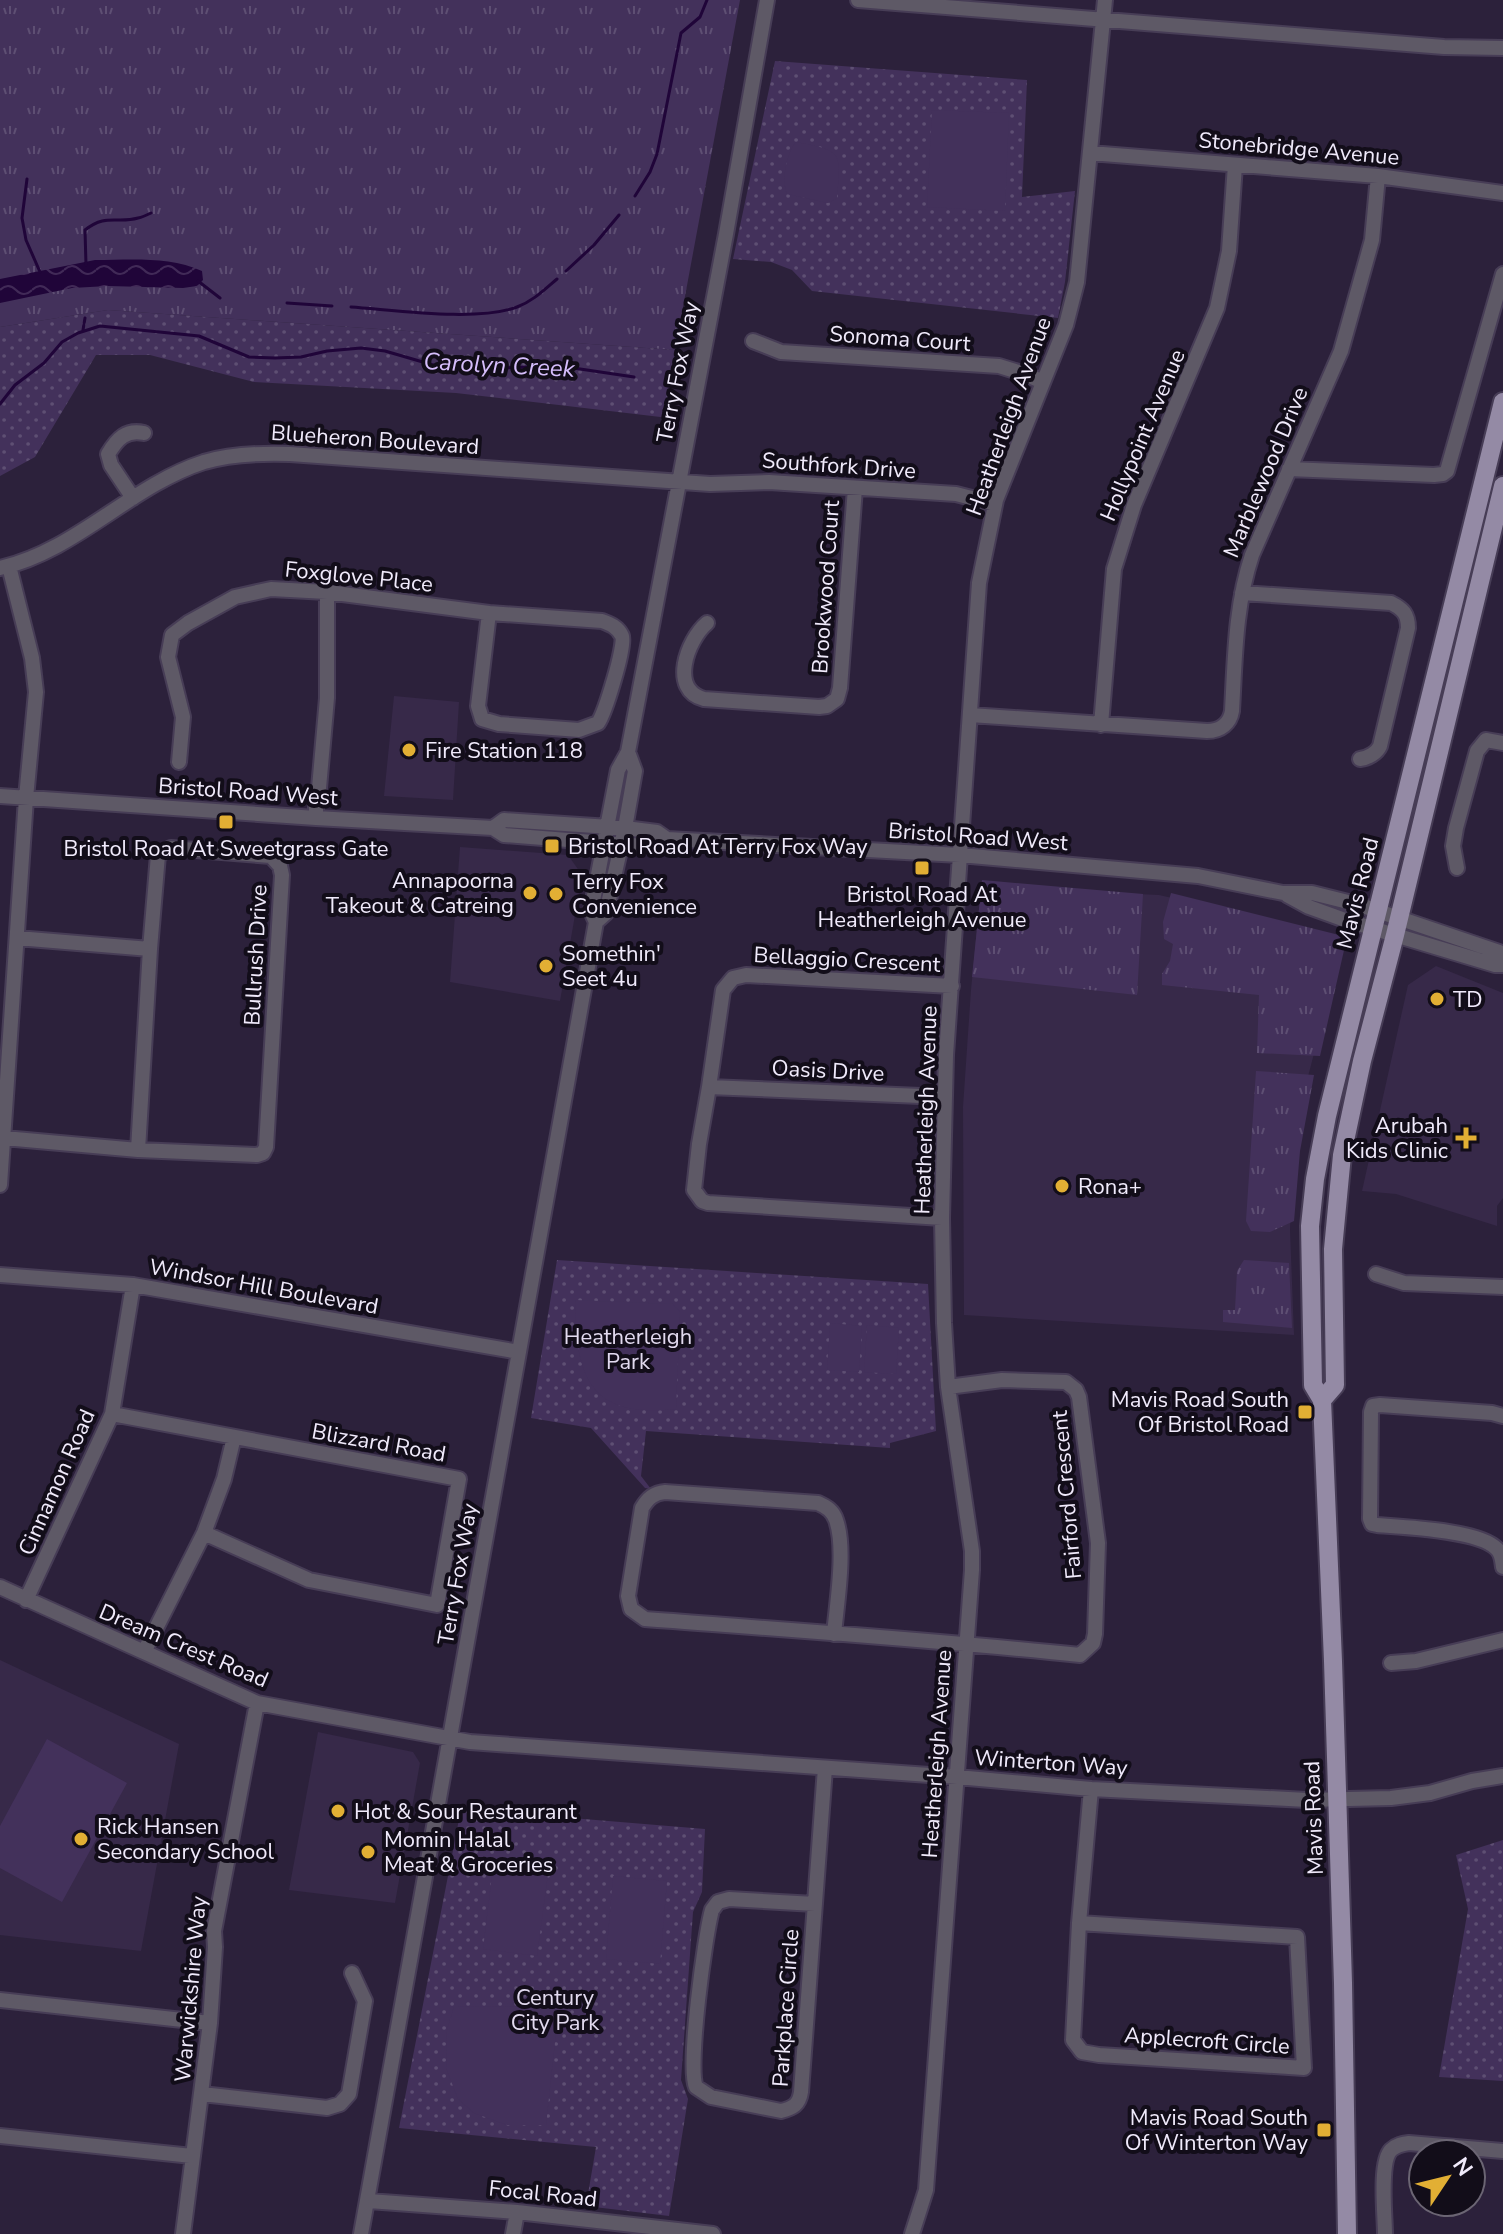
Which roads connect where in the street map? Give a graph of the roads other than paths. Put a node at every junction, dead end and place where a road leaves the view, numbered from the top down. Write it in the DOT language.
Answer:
graph roads {
  1 [pos="767,0"];
  2 [pos="858,0"];
  3 [pos="1105,0"];
  4 [pos="1103,21"];
  5 [pos="1503,48"];
  6 [pos="1090,153"];
  7 [pos="1235,165"];
  8 [pos="1378,176"];
  9 [pos="1503,193"];
  10 [pos="1503,274"];
  11 [pos="753,341"];
  12 [pos="1043,382"];
  13 [pos="1503,402"];
  14 [pos="144,433"];
  15 [pos="1289,469"];
  16 [pos="679,481"];
  17 [pos="1503,486"];
  18 [pos="855,488"];
  19 [pos="133,498"];
  20 [pos="995,504"];
  21 [pos="4,567"];
  22 [pos="327,592"];
  23 [pos="1242,593"];
  24 [pos="489,613"];
  25 [pos="707,623"];
  26 [pos="970,715"];
  27 [pos="1101,725"];
  28 [pos="1503,743"];
  29 [pos="628,752"];
  30 [pos="1360,759"];
  31 [pos="179,762"];
  32 [pos="0,796"];
  33 [pos="26,798"];
  34 [pos="316,818"];
  35 [pos="607,827"];
  36 [pos="493,828"];
  37 [pos="625,828"];
  38 [pos="667,839"];
  39 [pos="604,843"];
  40 [pos="622,844"];
  41 [pos="960,855"];
  42 [pos="1457,868"];
  43 [pos="1375,919"];
  44 [pos="596,922"];
  45 [pos="1397,926"];
  46 [pos="17,938"];
  47 [pos="150,949"];
  48 [pos="1503,956"];
  49 [pos="1503,965"];
  50 [pos="952,986"];
  51 [pos="7,1006"];
  52 [pos="709,1087"];
  53 [pos="944,1097"];
  54 [pos="4,1138"];
  55 [pos="138,1150"];
  56 [pos="0,1185"];
  57 [pos="942,1218"];
  58 [pos="1376,1274"];
  59 [pos="0,1275"];
  60 [pos="133,1285"];
  61 [pos="1503,1287"];
  62 [pos="519,1352"];
  63 [pos="948,1387"];
  64 [pos="1322,1400"];
  65 [pos="112,1414"];
  66 [pos="1503,1416"];
  67 [pos="234,1437"];
  68 [pos="204,1533"];
  69 [pos="1503,1567"];
  70 [pos="0,1587"];
  71 [pos="26,1600"];
  72 [pos="834,1634"];
  73 [pos="1503,1640"];
  74 [pos="966,1643"];
  75 [pos="144,1652"];
  76 [pos="1391,1663"];
  77 [pos="257,1703"];
  78 [pos="450,1740"];
  79 [pos="825,1768"];
  80 [pos="1503,1776"];
  81 [pos="957,1777"];
  82 [pos="1091,1789"];
  83 [pos="1336,1799"];
  84 [pos="815,1904"];
  85 [pos="1079,1923"];
  86 [pos="352,1973"];
  87 [pos="0,2000"];
  88 [pos="210,2023"];
  89 [pos="202,2094"];
  90 [pos="0,2136"];
  91 [pos="1503,2151"];
  92 [pos="192,2156"];
  93 [pos="369,2201"];
  94 [pos="517,2212"];
  95 [pos="183,2234"];
  96 [pos="361,2234"];
  97 [pos="513,2234"];
  98 [pos="713,2234"];
  99 [pos="912,2234"];
  100 [pos="1347,2234"];
  101 [pos="1385,2234"];
  1 -- 16 [label="street, Terry Fox Way"];
  2 -- 4 [label="street"];
  3 -- 4 [label="street, Heatherleigh Avenue"];
  4 -- 5 [label="street"];
  4 -- 6 [label="street, Heatherleigh Avenue"];
  6 -- 7 [label="street, Stonebridge Avenue"];
  6 -- 12 [label="street, Heatherleigh Avenue"];
  7 -- 8 [label="street, Stonebridge Avenue"];
  7 -- 27 [label="street, Hollypoint Avenue"];
  8 -- 9 [label="street, Stonebridge Avenue"];
  8 -- 15 [label="street, Marblewood Drive"];
  10 -- 15 [label="street"];
  11 -- 12 [label="street, Sonoma Court"];
  12 -- 20 [label="street, Heatherleigh Avenue"];
  13 -- 43 [label="main road, Mavis Road"];
  14 -- 19 [label="street"];
  15 -- 23 [label="street, Marblewood Drive"];
  16 -- 18 [label="street, Southfork Drive"];
  16 -- 19 [label="street, Blueheron Boulevard"];
  16 -- 29 [label="street, Terry Fox Way"];
  17 -- 45 [label="main road, Mavis Road"];
  18 -- 20 [label="street, Southfork Drive"];
  18 -- 25 [label="street, Brookwood Court"];
  19 -- 21 [label="street, Blueheron Boulevard"];
  20 -- 26 [label="street, Heatherleigh Avenue"];
  21 -- 33 [label="street"];
  22 -- 24 [label="street, Foxglove Place"];
  22 -- 31 [label="street, Foxglove Place"];
  22 -- 34 [label="street"];
  23 -- 27 [label="street, Marblewood Drive"];
  23 -- 30 [label="street"];
  24 -- 24 [label="street, Foxglove Place"];
  26 -- 27 [label="street, Marblewood Drive"];
  26 -- 41 [label="street, Heatherleigh Avenue"];
  28 -- 42 [label="street"];
  29 -- 35 [label="street, Terry Fox Way"];
  29 -- 37 [label="street, Terry Fox Way"];
  32 -- 33 [label="street, Bristol Road West"];
  33 -- 34 [label="street, Bristol Road West"];
  33 -- 46 [label="street"];
  34 -- 36 [label="street, Bristol Road West"];
  35 -- 36 [label="street, Bristol Road West"];
  35 -- 37 [label="street, Bristol Road West"];
  35 -- 39 [label="street, Terry Fox Way"];
  36 -- 39 [label="street, Bristol Road West"];
  37 -- 38 [label="street, Bristol Road West"];
  37 -- 40 [label="street, Terry Fox Way"];
  38 -- 40 [label="street, Bristol Road West"];
  38 -- 41 [label="street, Bristol Road West"];
  39 -- 40 [label="street, Bristol Road West"];
  39 -- 44 [label="street, Terry Fox Way"];
  40 -- 44 [label="street, Terry Fox Way"];
  41 -- 43 [label="street, Bristol Road West"];
  41 -- 50 [label="street, Heatherleigh Avenue"];
  43 -- 45 [label="street, Bristol Road West"];
  43 -- 64 [label="main road, Mavis Road"];
  44 -- 62 [label="street, Terry Fox Way"];
  45 -- 48 [label="street, Bristol Road West"];
  45 -- 49 [label="street, Bristol Road West"];
  45 -- 64 [label="main road, Mavis Road"];
  46 -- 47 [label="street"];
  46 -- 51 [label="street"];
  47 -- 55 [label="street, Bullrush Drive"];
  47 -- 55 [label="street, Bullrush Drive"];
  50 -- 52 [label="street, Bellaggio Crescent"];
  50 -- 53 [label="street, Heatherleigh Avenue"];
  51 -- 54 [label="street"];
  52 -- 53 [label="street, Oasis Drive"];
  52 -- 57 [label="street, Bellaggio Crescent"];
  53 -- 57 [label="street, Heatherleigh Avenue"];
  54 -- 55 [label="street, Bullrush Drive"];
  54 -- 56 [label="street"];
  57 -- 63 [label="street, Heatherleigh Avenue"];
  58 -- 61 [label="street"];
  59 -- 60 [label="street, Windsor Hill Boulevard"];
  60 -- 62 [label="street, Windsor Hill Boulevard"];
  60 -- 65 [label="street, Cinnamon Road"];
  62 -- 78 [label="street, Terry Fox Way"];
  63 -- 74 [label="street, Heatherleigh Avenue"];
  63 -- 74 [label="street, Fairford Crescent"];
  64 -- 83 [label="main road, Mavis Road"];
  65 -- 67 [label="street, Blizzard Road"];
  65 -- 71 [label="street, Cinnamon Road"];
  66 -- 69 [label="street"];
  67 -- 68 [label="street"];
  67 -- 68 [label="street, Blizzard Road"];
  68 -- 75 [label="street"];
  70 -- 71 [label="street, Dream Crest Road"];
  71 -- 75 [label="street, Dream Crest Road"];
  72 -- 72 [label="street"];
  72 -- 74 [label="street"];
  73 -- 76 [label="street"];
  74 -- 81 [label="street, Heatherleigh Avenue"];
  75 -- 77 [label="street, Dream Crest Road"];
  77 -- 78 [label="street, Dream Crest Road"];
  77 -- 88 [label="street, Warwickshire Way"];
  78 -- 79 [label="street, Winterton Way"];
  78 -- 93 [label="street, Terry Fox Way"];
  79 -- 81 [label="street, Winterton Way"];
  79 -- 84 [label="street, Parkplace Circle"];
  80 -- 83 [label="street, Winterton Way"];
  81 -- 82 [label="street, Winterton Way"];
  81 -- 99 [label="street, Heatherleigh Avenue"];
  82 -- 83 [label="street, Winterton Way"];
  82 -- 85 [label="street, Applecroft Circle"];
  83 -- 100 [label="main road, Mavis Road"];
  84 -- 84 [label="street, Parkplace Circle"];
  85 -- 85 [label="street, Applecroft Circle"];
  86 -- 89 [label="street"];
  87 -- 88 [label="street"];
  88 -- 89 [label="street, Warwickshire Way"];
  89 -- 92 [label="street, Warwickshire Way"];
  90 -- 92 [label="street"];
  91 -- 101 [label="street"];
  92 -- 95 [label="street, Warwickshire Way"];
  93 -- 94 [label="street, Focal Road"];
  93 -- 96 [label="street, Terry Fox Way"];
  94 -- 97 [label="street"];
  94 -- 98 [label="street, Focal Road"];
}
